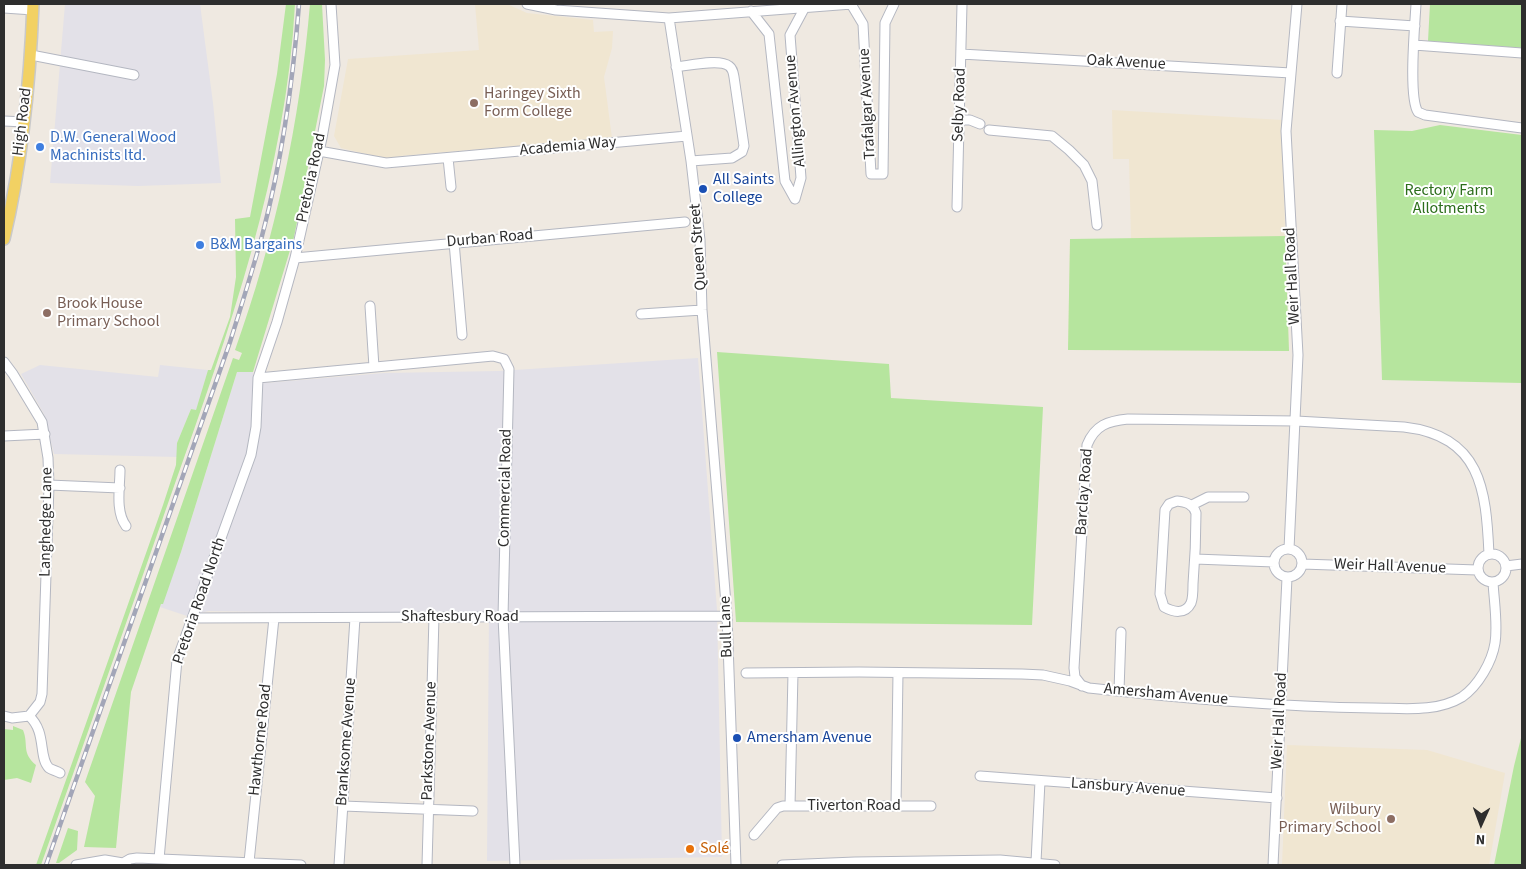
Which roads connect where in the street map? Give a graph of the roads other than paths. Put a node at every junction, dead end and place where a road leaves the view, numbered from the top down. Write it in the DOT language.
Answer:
graph roads {
  1 [pos="331,4"];
  2 [pos="527,4"];
  3 [pos="852,4"];
  4 [pos="894,4"];
  5 [pos="962,4"];
  6 [pos="1297,4"];
  7 [pos="1342,4"];
  8 [pos="1416,4"];
  9 [pos="33,7"];
  10 [pos="805,7"];
  11 [pos="4,8"];
  12 [pos="751,11"];
  13 [pos="669,18"];
  14 [pos="1340,21"];
  15 [pos="1415,26"];
  16 [pos="1414,45"];
  17 [pos="1522,53"];
  18 [pos="961,54"];
  19 [pos="30,55"];
  20 [pos="676,67"];
  21 [pos="1291,73"];
  22 [pos="1337,73"];
  23 [pos="134,75"];
  24 [pos="959,120"];
  25 [pos="4,121"];
  26 [pos="24,122"];
  27 [pos="980,124"];
  28 [pos="798,125"];
  29 [pos="869,125"];
  30 [pos="883,125"];
  31 [pos="779,128"];
  32 [pos="1522,128"];
  33 [pos="989,130"];
  34 [pos="687,136"];
  35 [pos="319,151"];
  36 [pos="448,158"];
  37 [pos="691,161"];
  38 [pos="451,187"];
  39 [pos="957,206"];
  40 [pos="685,222"];
  41 [pos="1097,225"];
  42 [pos="4,233"];
  43 [pos="454,242"];
  44 [pos="295,258"];
  45 [pos="370,306"];
  46 [pos="702,310"];
  47 [pos="641,314"];
  48 [pos="462,335"];
  49 [pos="4,362"];
  50 [pos="374,367"];
  51 [pos="258,378"];
  52 [pos="709,388"];
  53 [pos="1296,421"];
  54 [pos="45,434"];
  55 [pos="4,436"];
  56 [pos="120,470"];
  57 [pos="49,485"];
  58 [pos="120,488"];
  59 [pos="1244,497"];
  60 [pos="1192,506"];
  61 [pos="126,526"];
  62 [pos="1289,549"];
  63 [pos="1489,554"];
  64 [pos="1195,559"];
  65 [pos="1274,562"];
  66 [pos="1302,564"];
  67 [pos="1522,564"];
  68 [pos="1506,566"];
  69 [pos="1478,570"];
  70 [pos="1288,578"];
  71 [pos="1494,582"];
  72 [pos="727,616"];
  73 [pos="434,617"];
  74 [pos="503,617"];
  75 [pos="193,618"];
  76 [pos="274,618"];
  77 [pos="355,618"];
  78 [pos="1121,632"];
  79 [pos="1074,668"];
  80 [pos="746,673"];
  81 [pos="793,673"];
  82 [pos="898,673"];
  83 [pos="1055,678"];
  84 [pos="1082,687"];
  85 [pos="1119,691"];
  86 [pos="1282,705"];
  87 [pos="4,716"];
  88 [pos="29,716"];
  89 [pos="60,773"];
  90 [pos="980,776"];
  91 [pos="1040,781"];
  92 [pos="791,786"];
  93 [pos="1277,798"];
  94 [pos="343,806"];
  95 [pos="790,806"];
  96 [pos="896,806"];
  97 [pos="931,806"];
  98 [pos="777,808"];
  99 [pos="428,810"];
  100 [pos="473,811"];
  101 [pos="754,835"];
  102 [pos="159,859"];
  103 [pos="248,862"];
  104 [pos="1036,862"];
  105 [pos="224,863"];
  106 [pos="123,864"];
  107 [pos="855,864"];
  108 [pos="76,865"];
  109 [pos="301,865"];
  110 [pos="339,865"];
  111 [pos="427,865"];
  112 [pos="515,865"];
  113 [pos="736,865"];
  114 [pos="782,865"];
  115 [pos="1055,865"];
  116 [pos="1273,865"];
  1 -- 35 [label="street, Pretoria Road"];
  2 -- 13 [label="street"];
  3 -- 10 [label="street"];
  3 -- 29 [label="street, Trafalgar Avenue"];
  4 -- 30 [label="street, Trafalgar Avenue"];
  5 -- 18 [label="street, Selby Road"];
  6 -- 21 [label="street, Weir Hall Road"];
  7 -- 14 [label="street"];
  8 -- 15 [label="street"];
  9 -- 11 [label="street"];
  9 -- 19 [label="main road, High Road"];
  10 -- 12 [label="street"];
  10 -- 28 [label="street, Allington Avenue"];
  12 -- 13 [label="street"];
  12 -- 31 [label="street, Allington Avenue"];
  13 -- 20 [label="street, Queen Street"];
  14 -- 15 [label="street"];
  14 -- 22 [label="street"];
  15 -- 16 [label="street"];
  16 -- 17 [label="street"];
  16 -- 32 [label="street"];
  18 -- 21 [label="street, Oak Avenue"];
  18 -- 24 [label="street, Selby Road"];
  19 -- 23 [label="street"];
  19 -- 26 [label="main road, High Road"];
  20 -- 34 [label="street, Queen Street"];
  20 -- 37 [label="street"];
  21 -- 53 [label="street, Weir Hall Road"];
  24 -- 27 [label="street"];
  24 -- 39 [label="street, Selby Road"];
  25 -- 26 [label="street"];
  26 -- 42 [label="main road, High Road"];
  28 -- 31 [label="street"];
  28 -- 31 [label="street, Allington Avenue"];
  29 -- 30 [label="street"];
  29 -- 30 [label="street, Trafalgar Avenue"];
  33 -- 41 [label="street"];
  34 -- 36 [label="street, Academia Way"];
  34 -- 37 [label="street, Queen Street"];
  35 -- 36 [label="street, Academia Way"];
  35 -- 44 [label="street, Pretoria Road"];
  36 -- 38 [label="street"];
  37 -- 46 [label="street, Queen Street"];
  40 -- 43 [label="street, Durban Road"];
  43 -- 44 [label="street, Durban Road"];
  43 -- 48 [label="street"];
  44 -- 51 [label="street, Pretoria Road"];
  45 -- 50 [label="street"];
  46 -- 47 [label="street"];
  46 -- 52 [label="street, Queen Street"];
  49 -- 54 [label="street, Langhedge Lane"];
  50 -- 51 [label="street, Commercial Road"];
  50 -- 74 [label="street, Commercial Road"];
  51 -- 75 [label="street, Pretoria Road North"];
  52 -- 72 [label="street, Bull Lane"];
  53 -- 62 [label="street, Weir Hall Road"];
  53 -- 63 [label="street"];
  53 -- 79 [label="street, Barclay Road"];
  54 -- 55 [label="street"];
  54 -- 57 [label="street, Langhedge Lane"];
  56 -- 58 [label="street"];
  57 -- 58 [label="street"];
  57 -- 88 [label="street, Langhedge Lane"];
  58 -- 61 [label="street"];
  59 -- 60 [label="street"];
  60 -- 64 [label="street"];
  60 -- 64 [label="street"];
  62 -- 65 [label="street"];
  62 -- 66 [label="street"];
  63 -- 68 [label="street"];
  63 -- 69 [label="street"];
  64 -- 65 [label="street"];
  65 -- 70 [label="street"];
  66 -- 69 [label="street, Weir Hall Avenue"];
  66 -- 70 [label="street"];
  67 -- 68 [label="street"];
  68 -- 71 [label="street"];
  69 -- 71 [label="street"];
  70 -- 86 [label="street, Weir Hall Road"];
  71 -- 86 [label="street, Amersham Avenue"];
  72 -- 74 [label="street, Shaftesbury Road"];
  72 -- 113 [label="street, Bull Lane"];
  73 -- 74 [label="street, Shaftesbury Road"];
  73 -- 77 [label="street, Shaftesbury Road"];
  73 -- 99 [label="street, Parkstone Avenue"];
  74 -- 112 [label="street, Commercial Road"];
  75 -- 76 [label="street, Shaftesbury Road"];
  75 -- 102 [label="street, Pretoria Road North"];
  76 -- 77 [label="street, Shaftesbury Road"];
  76 -- 103 [label="street, Hawthorne Road"];
  77 -- 94 [label="street, Branksome Avenue"];
  78 -- 85 [label="street"];
  79 -- 83 [label="street"];
  79 -- 84 [label="street, Barclay Road"];
  80 -- 81 [label="street, Amersham Avenue"];
  81 -- 82 [label="street, Amersham Avenue"];
  81 -- 92 [label="street"];
  82 -- 83 [label="street, Amersham Avenue"];
  82 -- 96 [label="street"];
  83 -- 84 [label="street, Amersham Avenue"];
  84 -- 85 [label="street, Amersham Avenue"];
  85 -- 86 [label="street, Amersham Avenue"];
  86 -- 93 [label="street, Weir Hall Road"];
  87 -- 88 [label="street"];
  88 -- 89 [label="street"];
  90 -- 91 [label="street, Lansbury Avenue"];
  91 -- 93 [label="street, Lansbury Avenue"];
  91 -- 104 [label="street"];
  92 -- 95 [label="street"];
  92 -- 98 [label="street, Tiverton Road"];
  93 -- 116 [label="street, Weir Hall Road"];
  94 -- 99 [label="street"];
  94 -- 110 [label="street, Branksome Avenue"];
  95 -- 96 [label="street, Tiverton Road"];
  95 -- 98 [label="street, Tiverton Road"];
  96 -- 97 [label="street, Tiverton Road"];
  98 -- 101 [label="street, Tiverton Road"];
  99 -- 100 [label="street"];
  99 -- 111 [label="street, Parkstone Avenue"];
  102 -- 105 [label="street"];
  102 -- 106 [label="street"];
  103 -- 105 [label="street"];
  103 -- 109 [label="street"];
  104 -- 107 [label="street"];
  104 -- 115 [label="street"];
  106 -- 108 [label="street"];
  107 -- 114 [label="street"];
}
